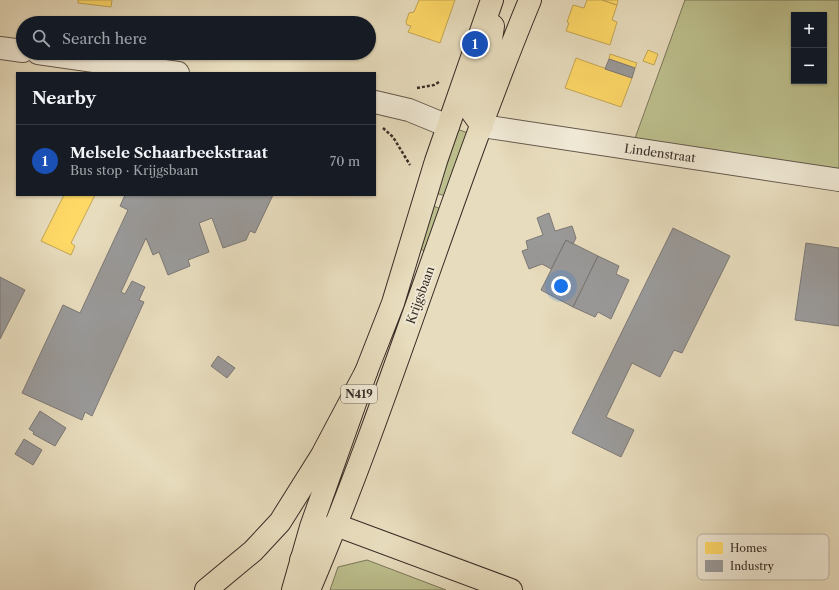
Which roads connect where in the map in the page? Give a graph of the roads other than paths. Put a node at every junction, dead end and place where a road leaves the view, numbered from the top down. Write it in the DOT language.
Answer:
graph roads {
  1 [pos="492,0"];
  2 [pos="497,0"];
  3 [pos="530,0"];
  4 [pos="0,48"];
  5 [pos="16,50"];
  6 [pos="87,60"];
  7 [pos="171,72"];
  8 [pos="376,102"];
  9 [pos="448,126"];
  10 [pos="482,126"];
  11 [pos="839,180"];
  12 [pos="366,372"];
  13 [pos="336,525"];
  14 [pos="301,560"];
  15 [pos="216,589"];
  16 [pos="293,590"];
  17 [pos="309,590"];
  18 [pos="511,590"];
  1 -- 9 [label="main road, Krijgsbaan / N419"];
  2 -- 10 [label="main road"];
  3 -- 10 [label="main road, Krijgsbaan / N419"];
  4 -- 5 [label="street"];
  6 -- 7 [label="street"];
  8 -- 9 [label="street"];
  9 -- 12 [label="main road, Krijgsbaan / N419"];
  10 -- 11 [label="street, Lindenstraat"];
  10 -- 13 [label="main road, Krijgsbaan / N419"];
  12 -- 14 [label="main road, Krijgsbaan / N419"];
  12 -- 15 [label="main road"];
  13 -- 14 [label="main road"];
  13 -- 17 [label="main road, Krijgsbaan / N419"];
  13 -- 18 [label="main road"];
  14 -- 16 [label="main road, Krijgsbaan / N419"];
}
